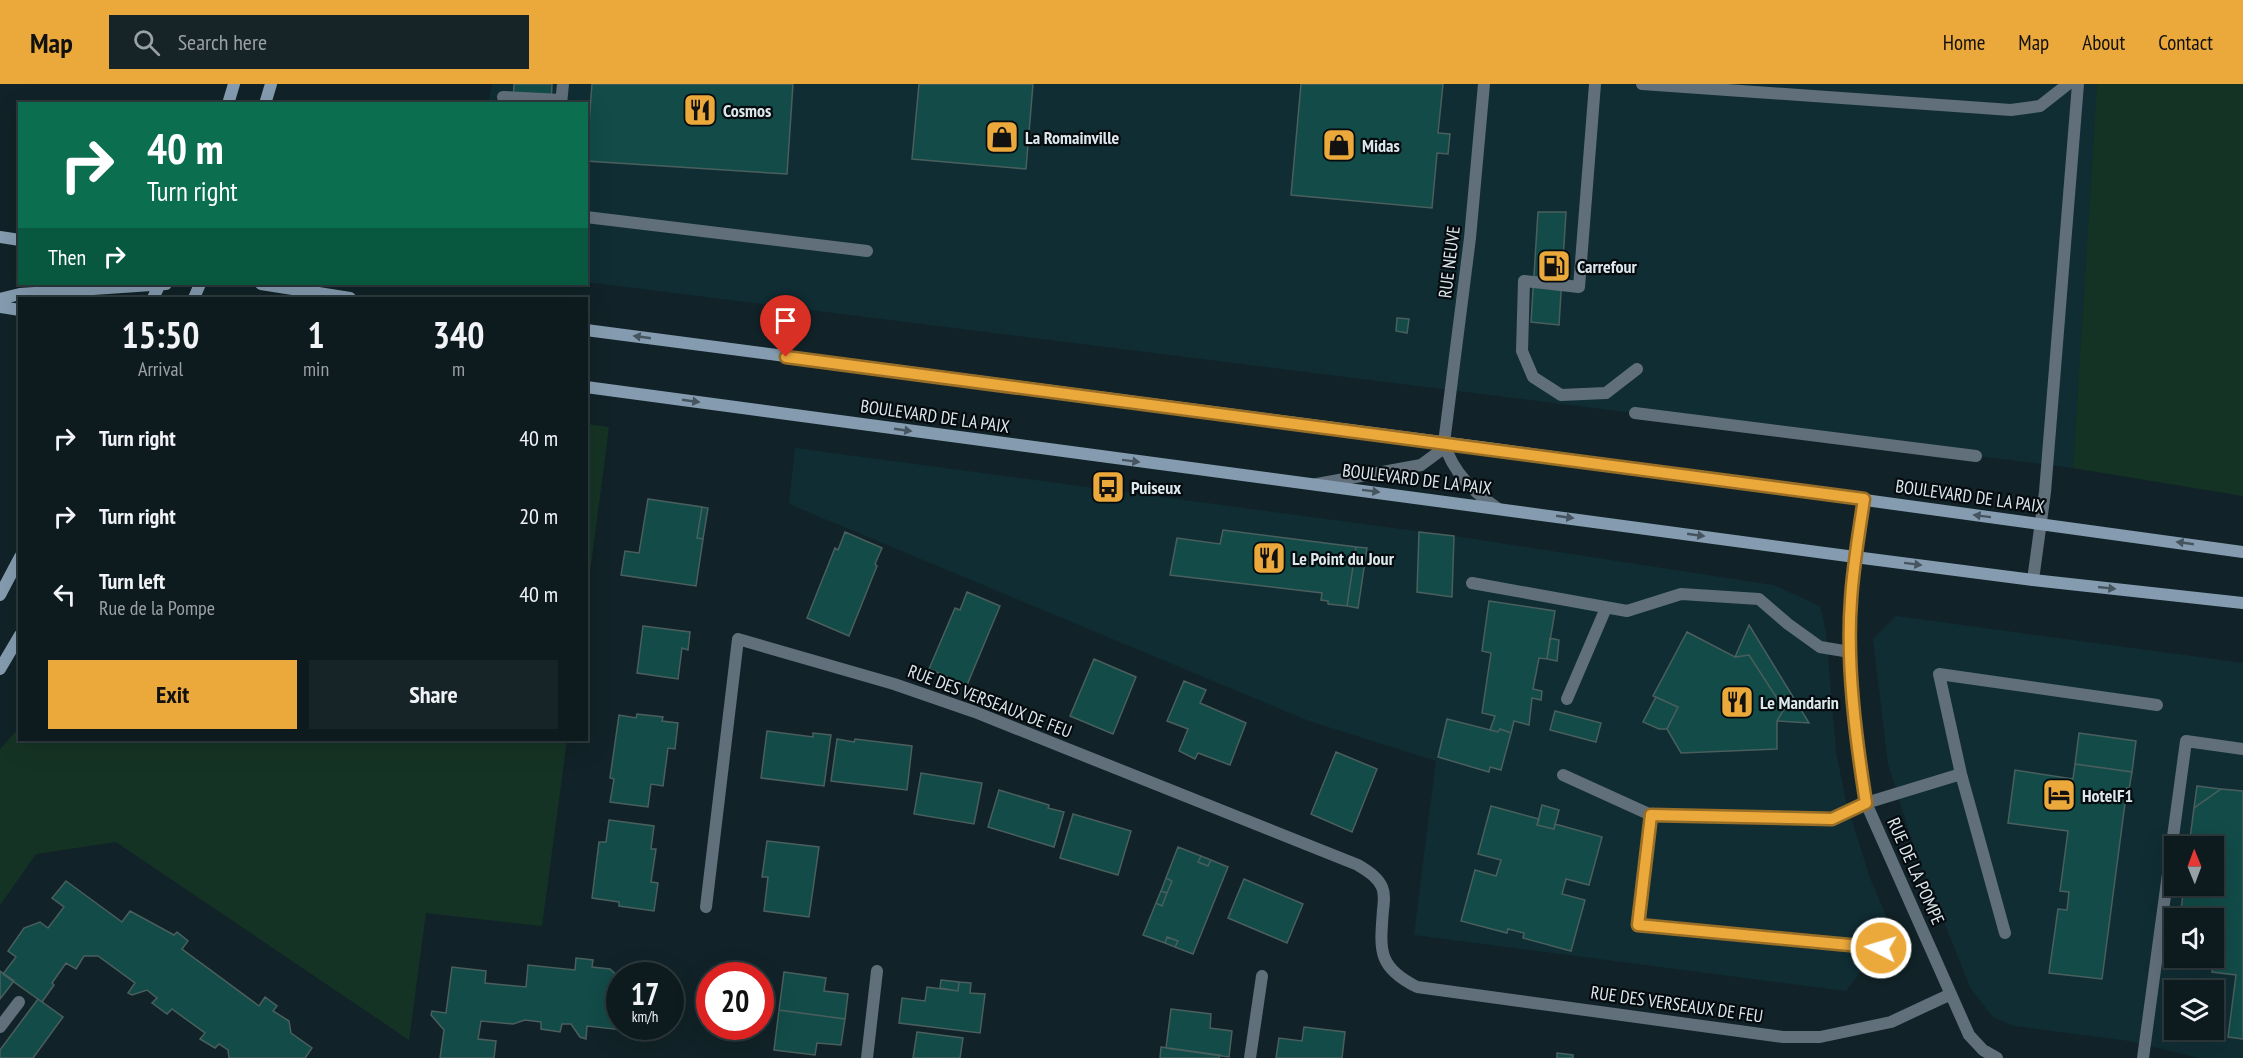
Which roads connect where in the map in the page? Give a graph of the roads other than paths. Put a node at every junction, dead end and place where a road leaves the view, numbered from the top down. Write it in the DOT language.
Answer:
graph roads {
  1 [pos="234,84"];
  2 [pos="271,84"];
  3 [pos="563,84"];
  4 [pos="1484,84"];
  5 [pos="1595,84"];
  6 [pos="1642,84"];
  7 [pos="2068,84"];
  8 [pos="2078,84"];
  9 [pos="504,95"];
  10 [pos="229,102"];
  11 [pos="266,102"];
  12 [pos="561,102"];
  13 [pos="588,217"];
  14 [pos="0,237"];
  15 [pos="18,240"];
  16 [pos="867,251"];
  17 [pos="146,285"];
  18 [pos="287,286"];
  19 [pos="345,297"];
  20 [pos="0,299"];
  21 [pos="0,307"];
  22 [pos="18,311"];
  23 [pos="588,330"];
  24 [pos="1637,369"];
  25 [pos="588,387"];
  26 [pos="1635,413"];
  27 [pos="1444,443"];
  28 [pos="1976,456"];
  29 [pos="1313,484"];
  30 [pos="1864,499"];
  31 [pos="1497,508"];
  32 [pos="2040,523"];
  33 [pos="2243,552"];
  34 [pos="1855,557"];
  35 [pos="18,561"];
  36 [pos="2033,580"];
  37 [pos="1472,583"];
  38 [pos="0,595"];
  39 [pos="2243,603"];
  40 [pos="1606,608"];
  41 [pos="18,638"];
  42 [pos="1850,652"];
  43 [pos="0,669"];
  44 [pos="1567,699"];
  45 [pos="2157,705"];
  46 [pos="2243,749"];
  47 [pos="1961,774"];
  48 [pos="1563,775"];
  49 [pos="1866,803"];
  50 [pos="1651,815"];
  51 [pos="706,908"];
  52 [pos="2006,933"];
  53 [pos="1881,948"];
  54 [pos="877,971"];
  55 [pos="1262,976"];
  56 [pos="1951,994"];
  57 [pos="19,1002"];
  58 [pos="0,1028"];
  59 [pos="1982,1054"];
  60 [pos="867,1058"];
  61 [pos="1251,1058"];
  62 [pos="1997,1058"];
  63 [pos="2144,1058"];
  1 -- 10 [label="main road"];
  2 -- 11 [label="main road"];
  3 -- 12 [label="street"];
  4 -- 27 [label="street, RUE NEUVE"];
  5 -- 24 [label="street"];
  6 -- 7 [label="street"];
  8 -- 32 [label="street"];
  9 -- 12 [label="street"];
  13 -- 16 [label="street"];
  14 -- 15 [label="main road"];
  17 -- 20 [label="main road"];
  18 -- 19 [label="main road"];
  21 -- 22 [label="main road"];
  27 -- 23 [label="main road, BOULEVARD DE LA PAIX, one-way"];
  25 -- 29 [label="main road, BOULEVARD DE LA PAIX, one-way"];
  26 -- 28 [label="street"];
  27 -- 29 [label="street"];
  27 -- 30 [label="main road, BOULEVARD DE LA PAIX"];
  27 -- 31 [label="street"];
  29 -- 31 [label="main road, BOULEVARD DE LA PAIX, one-way"];
  32 -- 30 [label="main road, BOULEVARD DE LA PAIX, one-way"];
  30 -- 34 [label="street, RUE DE LA POMPE"];
  31 -- 34 [label="main road, BOULEVARD DE LA PAIX, one-way"];
  33 -- 32 [label="main road, BOULEVARD DE LA PAIX, one-way"];
  32 -- 36 [label="street"];
  34 -- 36 [label="main road, BOULEVARD DE LA PAIX, one-way"];
  34 -- 42 [label="street, RUE DE LA POMPE"];
  35 -- 38 [label="main road"];
  36 -- 39 [label="main road, BOULEVARD DE LA PAIX, one-way"];
  37 -- 40 [label="street"];
  40 -- 42 [label="street"];
  40 -- 44 [label="street"];
  41 -- 43 [label="main road"];
  42 -- 49 [label="street, RUE DE LA POMPE"];
  45 -- 47 [label="street"];
  46 -- 63 [label="street"];
  47 -- 49 [label="street"];
  47 -- 52 [label="street"];
  48 -- 50 [label="street"];
  49 -- 50 [label="street"];
  49 -- 56 [label="street, RUE DE LA POMPE"];
  50 -- 53 [label="street"];
  51 -- 56 [label="street, RUE DES VERSEAUX DE FEU"];
  54 -- 60 [label="street"];
  55 -- 61 [label="street"];
  56 -- 59 [label="street, RUE DE LA POMPE"];
  57 -- 58 [label="street"];
  59 -- 62 [label="street, RUE DE LA POMPE"];
}
